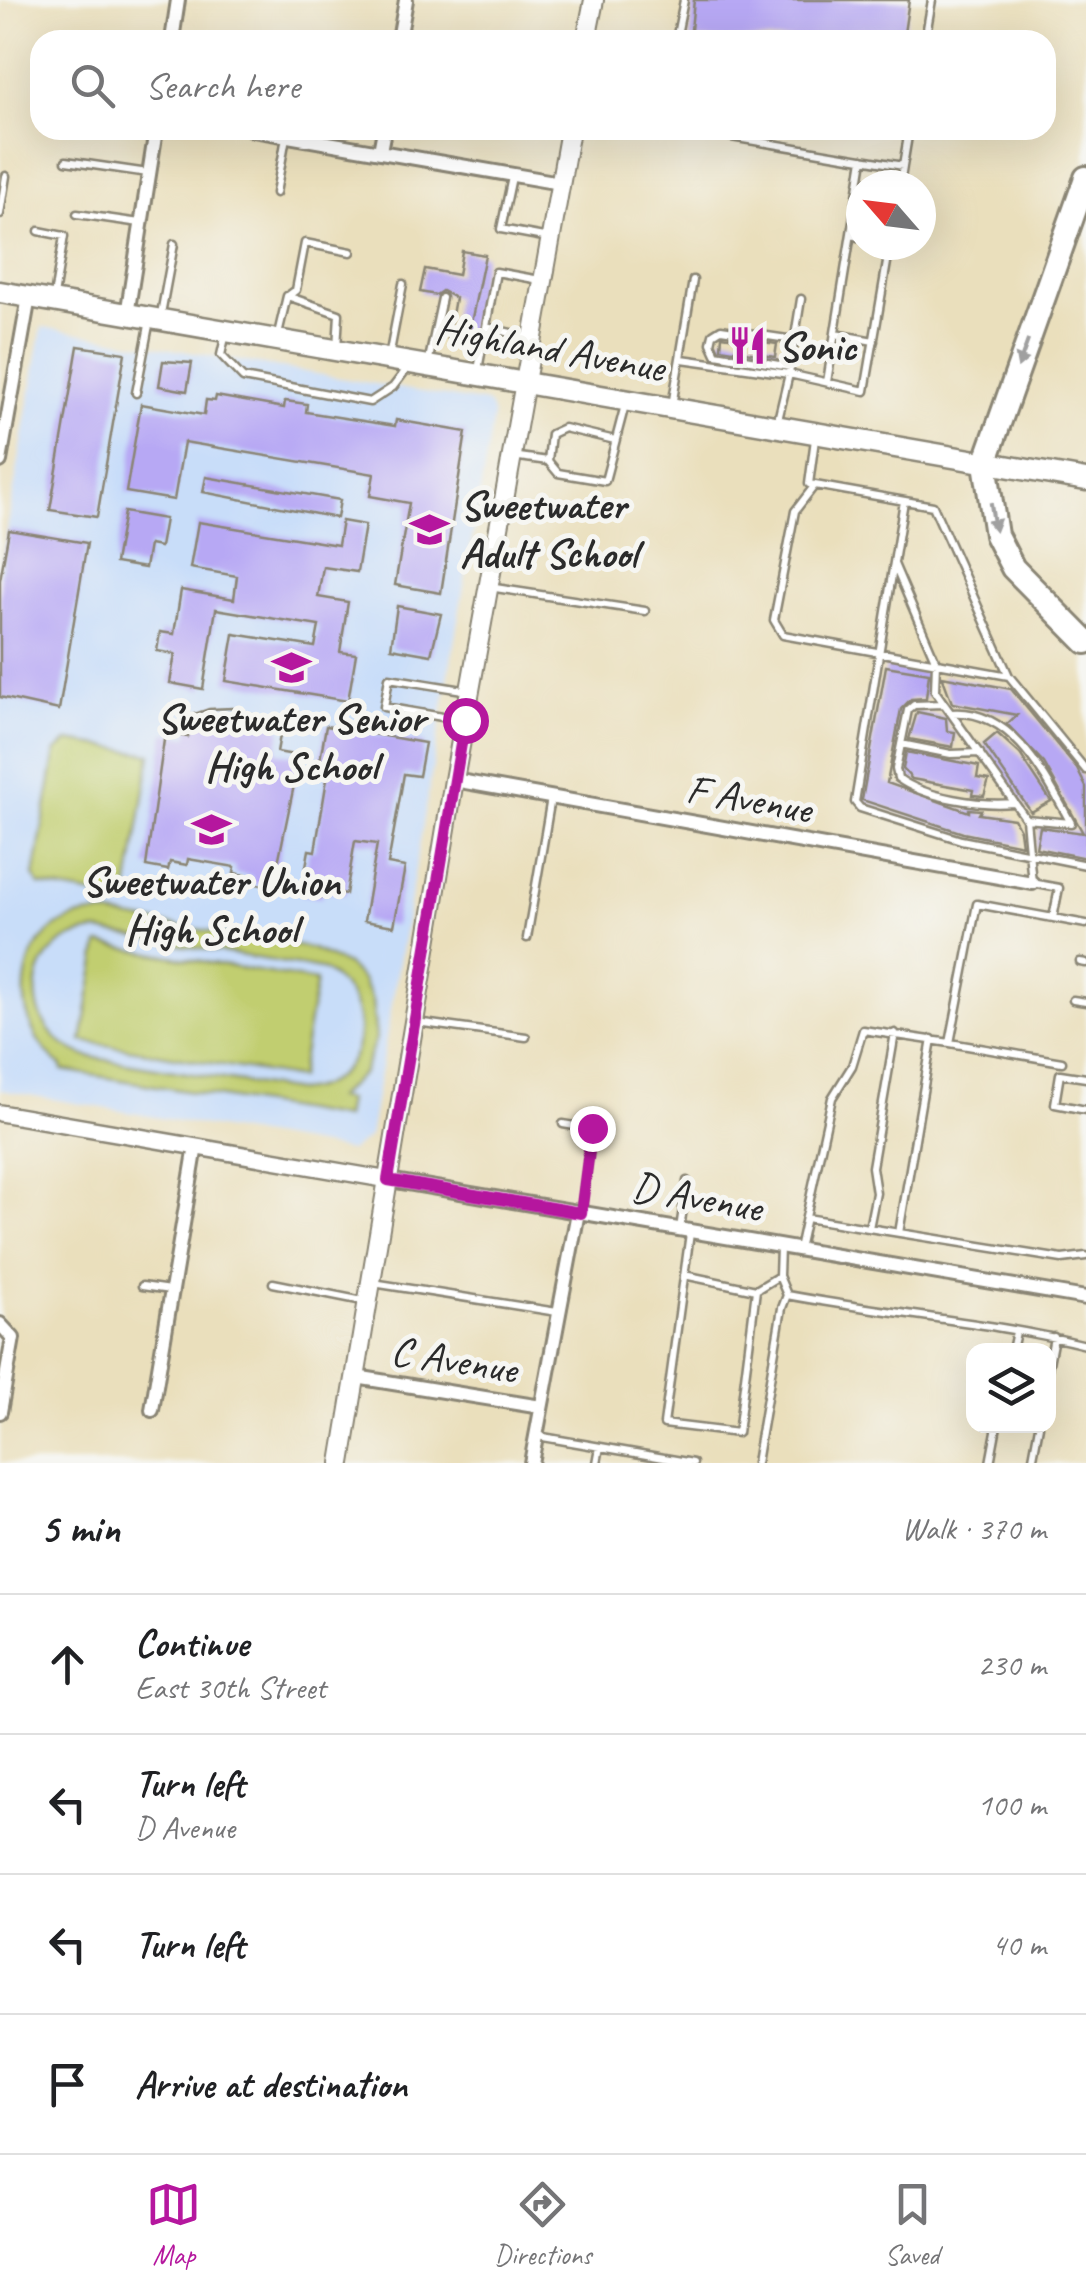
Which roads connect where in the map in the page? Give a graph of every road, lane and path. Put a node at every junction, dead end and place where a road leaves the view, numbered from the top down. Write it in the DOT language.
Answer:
graph roads {
  1 [pos="178,0"];
  2 [pos="406,0"];
  3 [pos="594,0"];
  4 [pos="684,0"];
  5 [pos="932,0"];
  6 [pos="174,30"];
  7 [pos="401,30"];
  8 [pos="588,30"];
  9 [pos="678,30"];
  10 [pos="927,30"];
  11 [pos="154,140"];
  12 [pos="285,140"];
  13 [pos="311,140"];
  14 [pos="382,140"];
  15 [pos="568,140"];
  16 [pos="750,140"];
  17 [pos="907,140"];
  18 [pos="380,151"];
  19 [pos="863,159"];
  20 [pos="66,161"];
  21 [pos="903,166"];
  22 [pos="861,170"];
  23 [pos="902,170"];
  24 [pos="149,173"];
  25 [pos="512,175"];
  26 [pos="6,176"];
  27 [pos="1086,178"];
  28 [pos="560,183"];
  29 [pos="276,193"];
  30 [pos="0,214"];
  31 [pos="77,214"];
  32 [pos="140,223"];
  33 [pos="39,232"];
  34 [pos="550,238"];
  35 [pos="174,244"];
  36 [pos="351,252"];
  37 [pos="847,260"];
  38 [pos="888,260"];
  39 [pos="693,280"];
  40 [pos="543,281"];
  41 [pos="403,284"];
  42 [pos="0,292"];
  43 [pos="287,296"];
  44 [pos="29,297"];
  45 [pos="442,298"];
  46 [pos="801,298"];
  47 [pos="54,302"];
  48 [pos="127,315"];
  49 [pos="155,320"];
  50 [pos="486,327"];
  51 [pos="227,332"];
  52 [pos="835,334"];
  53 [pos="534,339"];
  54 [pos="277,340"];
  55 [pos="794,340"];
  56 [pos="874,341"];
  57 [pos="337,350"];
  58 [pos="388,358"];
  59 [pos="682,359"];
  60 [pos="420,364"];
  61 [pos="789,370"];
  62 [pos="478,373"];
  63 [pos="526,381"];
  64 [pos="826,382"];
  65 [pos="136,392"];
  66 [pos="626,399"];
  67 [pos="672,407"];
  68 [pos="776,426"];
  69 [pos="816,433"];
  70 [pos="616,440"];
  71 [pos="512,456"];
  72 [pos="0,461"];
  73 [pos="548,462"];
  74 [pos="985,463"];
  75 [pos="1086,480"];
  76 [pos="815,485"];
  77 [pos="904,500"];
  78 [pos="894,563"];
  79 [pos="488,587"];
  80 [pos="645,610"];
  81 [pos="1086,642"];
  82 [pos="878,652"];
  83 [pos="936,662"];
  84 [pos="1009,676"];
  85 [pos="470,691"];
  86 [pos="943,704"];
  87 [pos="950,714"];
  88 [pos="465,720"];
  89 [pos="901,744"];
  90 [pos="981,753"];
  91 [pos="1086,770"];
  92 [pos="454,780"];
  93 [pos="551,797"];
  94 [pos="1014,803"];
  95 [pos="1026,819"];
  96 [pos="1031,854"];
  97 [pos="1086,865"];
  98 [pos="1032,883"];
  99 [pos="1053,918"];
  100 [pos="1086,924"];
  101 [pos="528,938"];
  102 [pos="1073,1000"];
  103 [pos="1086,1002"];
  104 [pos="414,1022"];
  105 [pos="896,1033"];
  106 [pos="526,1037"];
  107 [pos="932,1039"];
  108 [pos="950,1042"];
  109 [pos="1062,1062"];
  110 [pos="1086,1078"];
  111 [pos="1086,1110"];
  112 [pos="0,1112"];
  113 [pos="563,1124"];
  114 [pos="196,1146"];
  115 [pos="388,1180"];
  116 [pos="687,1181"];
  117 [pos="579,1213"];
  118 [pos="806,1218"];
  119 [pos="868,1228"];
  120 [pos="685,1231"];
  121 [pos="898,1232"];
  122 [pos="780,1247"];
  123 [pos="798,1250"];
  124 [pos="1086,1256"];
  125 [pos="684,1275"];
  126 [pos="779,1276"];
  127 [pos="274,1283"];
  128 [pos="372,1283"];
  129 [pos="142,1286"];
  130 [pos="171,1290"];
  131 [pos="756,1290"];
  132 [pos="787,1295"];
  133 [pos="1086,1298"];
  134 [pos="369,1302"];
  135 [pos="558,1312"];
  136 [pos="0,1324"];
  137 [pos="1016,1332"];
  138 [pos="1054,1337"];
  139 [pos="1014,1343"];
  140 [pos="1053,1343"];
  141 [pos="1086,1345"];
  142 [pos="356,1377"];
  143 [pos="541,1407"];
  144 [pos="152,1410"];
  145 [pos="0,1412"];
  146 [pos="996,1433"];
  147 [pos="1038,1433"];
  148 [pos="536,1436"];
  149 [pos="600,1447"];
  150 [pos="341,1463"];
  151 [pos="531,1463"];
  152 [pos="597,1463"];
  153 [pos="693,1463"];
  154 [pos="756,1463"];
  155 [pos="990,1463"];
  156 [pos="1032,1463"];
  1 -- 6 [label="street"];
  2 -- 7 [label="street"];
  3 -- 8 [label="main road"];
  4 -- 9 [label="lane"];
  5 -- 10 [label="lane"];
  11 -- 24 [label="street"];
  12 -- 29 [label="lane"];
  13 -- 18 [label="street"];
  14 -- 18 [label="street"];
  15 -- 28 [label="main road"];
  16 -- 19 [label="lane"];
  17 -- 21 [label="lane"];
  18 -- 25 [label="street"];
  19 -- 21 [label="lane"];
  19 -- 22 [label="lane"];
  20 -- 24 [label="lane"];
  21 -- 23 [label="lane"];
  24 -- 32 [label="street"];
  25 -- 28 [label="street"];
  25 -- 34 [label="lane"];
  26 -- 30 [label="lane"];
  27 -- 74 [label="highway, one-way"];
  28 -- 34 [label="main road"];
  31 -- 32 [label="lane"];
  32 -- 48 [label="street"];
  33 -- 47 [label="lane"];
  34 -- 40 [label="main road"];
  35 -- 49 [label="lane"];
  36 -- 43 [label="lane"];
  37 -- 52 [label="lane"];
  38 -- 56 [label="lane"];
  39 -- 59 [label="lane"];
  40 -- 50 [label="lane"];
  40 -- 53 [label="main road"];
  41 -- 58 [label="lane"];
  42 -- 44 [label="main road, Highland Avenue"];
  43 -- 54 [label="lane"];
  43 -- 57 [label="lane"];
  44 -- 47 [label="main road, Highland Avenue"];
  44 -- 72 [label="street"];
  45 -- 60 [label="lane"];
  46 -- 55 [label="lane"];
  47 -- 48 [label="main road, Highland Avenue"];
  48 -- 49 [label="main road, Highland Avenue"];
  49 -- 51 [label="main road, Highland Avenue"];
  49 -- 65 [label="lane"];
  50 -- 53 [label="lane"];
  50 -- 62 [label="lane"];
  51 -- 54 [label="main road, Highland Avenue"];
  51 -- 60 [label="lane"];
  52 -- 56 [label="lane"];
  52 -- 64 [label="lane"];
  53 -- 63 [label="main road"];
  54 -- 57 [label="main road, Highland Avenue"];
  55 -- 61 [label="lane"];
  55 -- 61 [label="lane"];
  56 -- 64 [label="lane"];
  57 -- 58 [label="main road, Highland Avenue"];
  58 -- 60 [label="main road, Highland Avenue"];
  59 -- 61 [label="lane"];
  59 -- 67 [label="lane"];
  60 -- 62 [label="main road, Highland Avenue"];
  61 -- 64 [label="lane"];
  61 -- 68 [label="lane"];
  62 -- 63 [label="main road, Highland Avenue"];
  63 -- 66 [label="main road, Highland Avenue"];
  63 -- 71 [label="main road"];
  66 -- 67 [label="main road, Highland Avenue"];
  66 -- 70 [label="lane"];
  67 -- 68 [label="main road, Highland Avenue"];
  68 -- 69 [label="main road, Highland Avenue"];
  69 -- 74 [label="main road, Highland Avenue"];
  69 -- 76 [label="lane"];
  70 -- 73 [label="lane"];
  70 -- 73 [label="lane"];
  71 -- 73 [label="lane"];
  71 -- 79 [label="main road"];
  74 -- 75 [label="main road, Highland Avenue"];
  74 -- 81 [label="highway, one-way"];
  76 -- 77 [label="lane"];
  76 -- 82 [label="lane"];
  77 -- 78 [label="lane"];
  77 -- 84 [label="lane"];
  78 -- 82 [label="lane"];
  78 -- 83 [label="lane"];
  79 -- 80 [label="lane"];
  79 -- 85 [label="main road"];
  82 -- 83 [label="lane"];
  82 -- 96 [label="lane"];
  83 -- 84 [label="lane"];
  83 -- 86 [label="lane"];
  84 -- 91 [label="lane"];
  85 -- 88 [label="main road"];
  85 -- 88 [label="lane"];
  86 -- 87 [label="lane"];
  86 -- 89 [label="lane"];
  87 -- 90 [label="lane"];
  87 -- 95 [label="lane"];
  88 -- 92 [label="main road"];
  89 -- 90 [label="lane"];
  89 -- 94 [label="lane"];
  90 -- 94 [label="lane"];
  92 -- 93 [label="street, F Avenue"];
  92 -- 104 [label="main road"];
  93 -- 98 [label="street, F Avenue"];
  93 -- 101 [label="lane"];
  94 -- 95 [label="lane"];
  95 -- 96 [label="lane"];
  96 -- 97 [label="lane"];
  96 -- 98 [label="lane"];
  98 -- 99 [label="lane"];
  99 -- 100 [label="lane"];
  99 -- 108 [label="lane"];
  102 -- 103 [label="lane"];
  104 -- 106 [label="lane"];
  104 -- 115 [label="main road"];
  105 -- 107 [label="lane"];
  105 -- 118 [label="lane"];
  105 -- 119 [label="lane"];
  107 -- 108 [label="lane"];
  107 -- 121 [label="lane"];
  108 -- 109 [label="lane"];
  110 -- 111 [label="lane"];
  112 -- 114 [label="street, D Avenue"];
  113 -- 117 [label="lane"];
  114 -- 115 [label="street, D Avenue"];
  114 -- 130 [label="street"];
  115 -- 117 [label="street, D Avenue"];
  115 -- 128 [label="main road"];
  116 -- 120 [label="lane"];
  117 -- 120 [label="street, D Avenue"];
  117 -- 135 [label="street"];
  118 -- 119 [label="lane"];
  118 -- 123 [label="lane"];
  119 -- 121 [label="lane"];
  120 -- 122 [label="street, D Avenue"];
  120 -- 125 [label="lane"];
  121 -- 124 [label="lane"];
  122 -- 123 [label="street, D Avenue"];
  122 -- 126 [label="lane"];
  123 -- 133 [label="street, D Avenue"];
  125 -- 131 [label="lane"];
  125 -- 131 [label="lane"];
  126 -- 131 [label="lane"];
  126 -- 132 [label="lane"];
  127 -- 134 [label="lane"];
  128 -- 134 [label="main road"];
  128 -- 135 [label="lane"];
  129 -- 130 [label="lane"];
  130 -- 144 [label="street"];
  132 -- 137 [label="lane"];
  132 -- 154 [label="lane"];
  134 -- 142 [label="main road"];
  135 -- 143 [label="street"];
  136 -- 145 [label="street"];
  137 -- 138 [label="lane"];
  137 -- 139 [label="lane"];
  138 -- 140 [label="lane"];
  138 -- 141 [label="lane"];
  142 -- 143 [label="street, C Avenue"];
  142 -- 150 [label="main road"];
  143 -- 148 [label="street"];
  146 -- 155 [label="lane"];
  147 -- 156 [label="lane"];
  148 -- 149 [label="lane"];
  148 -- 151 [label="street"];
  149 -- 152 [label="lane"];
  149 -- 153 [label="lane"];
}
